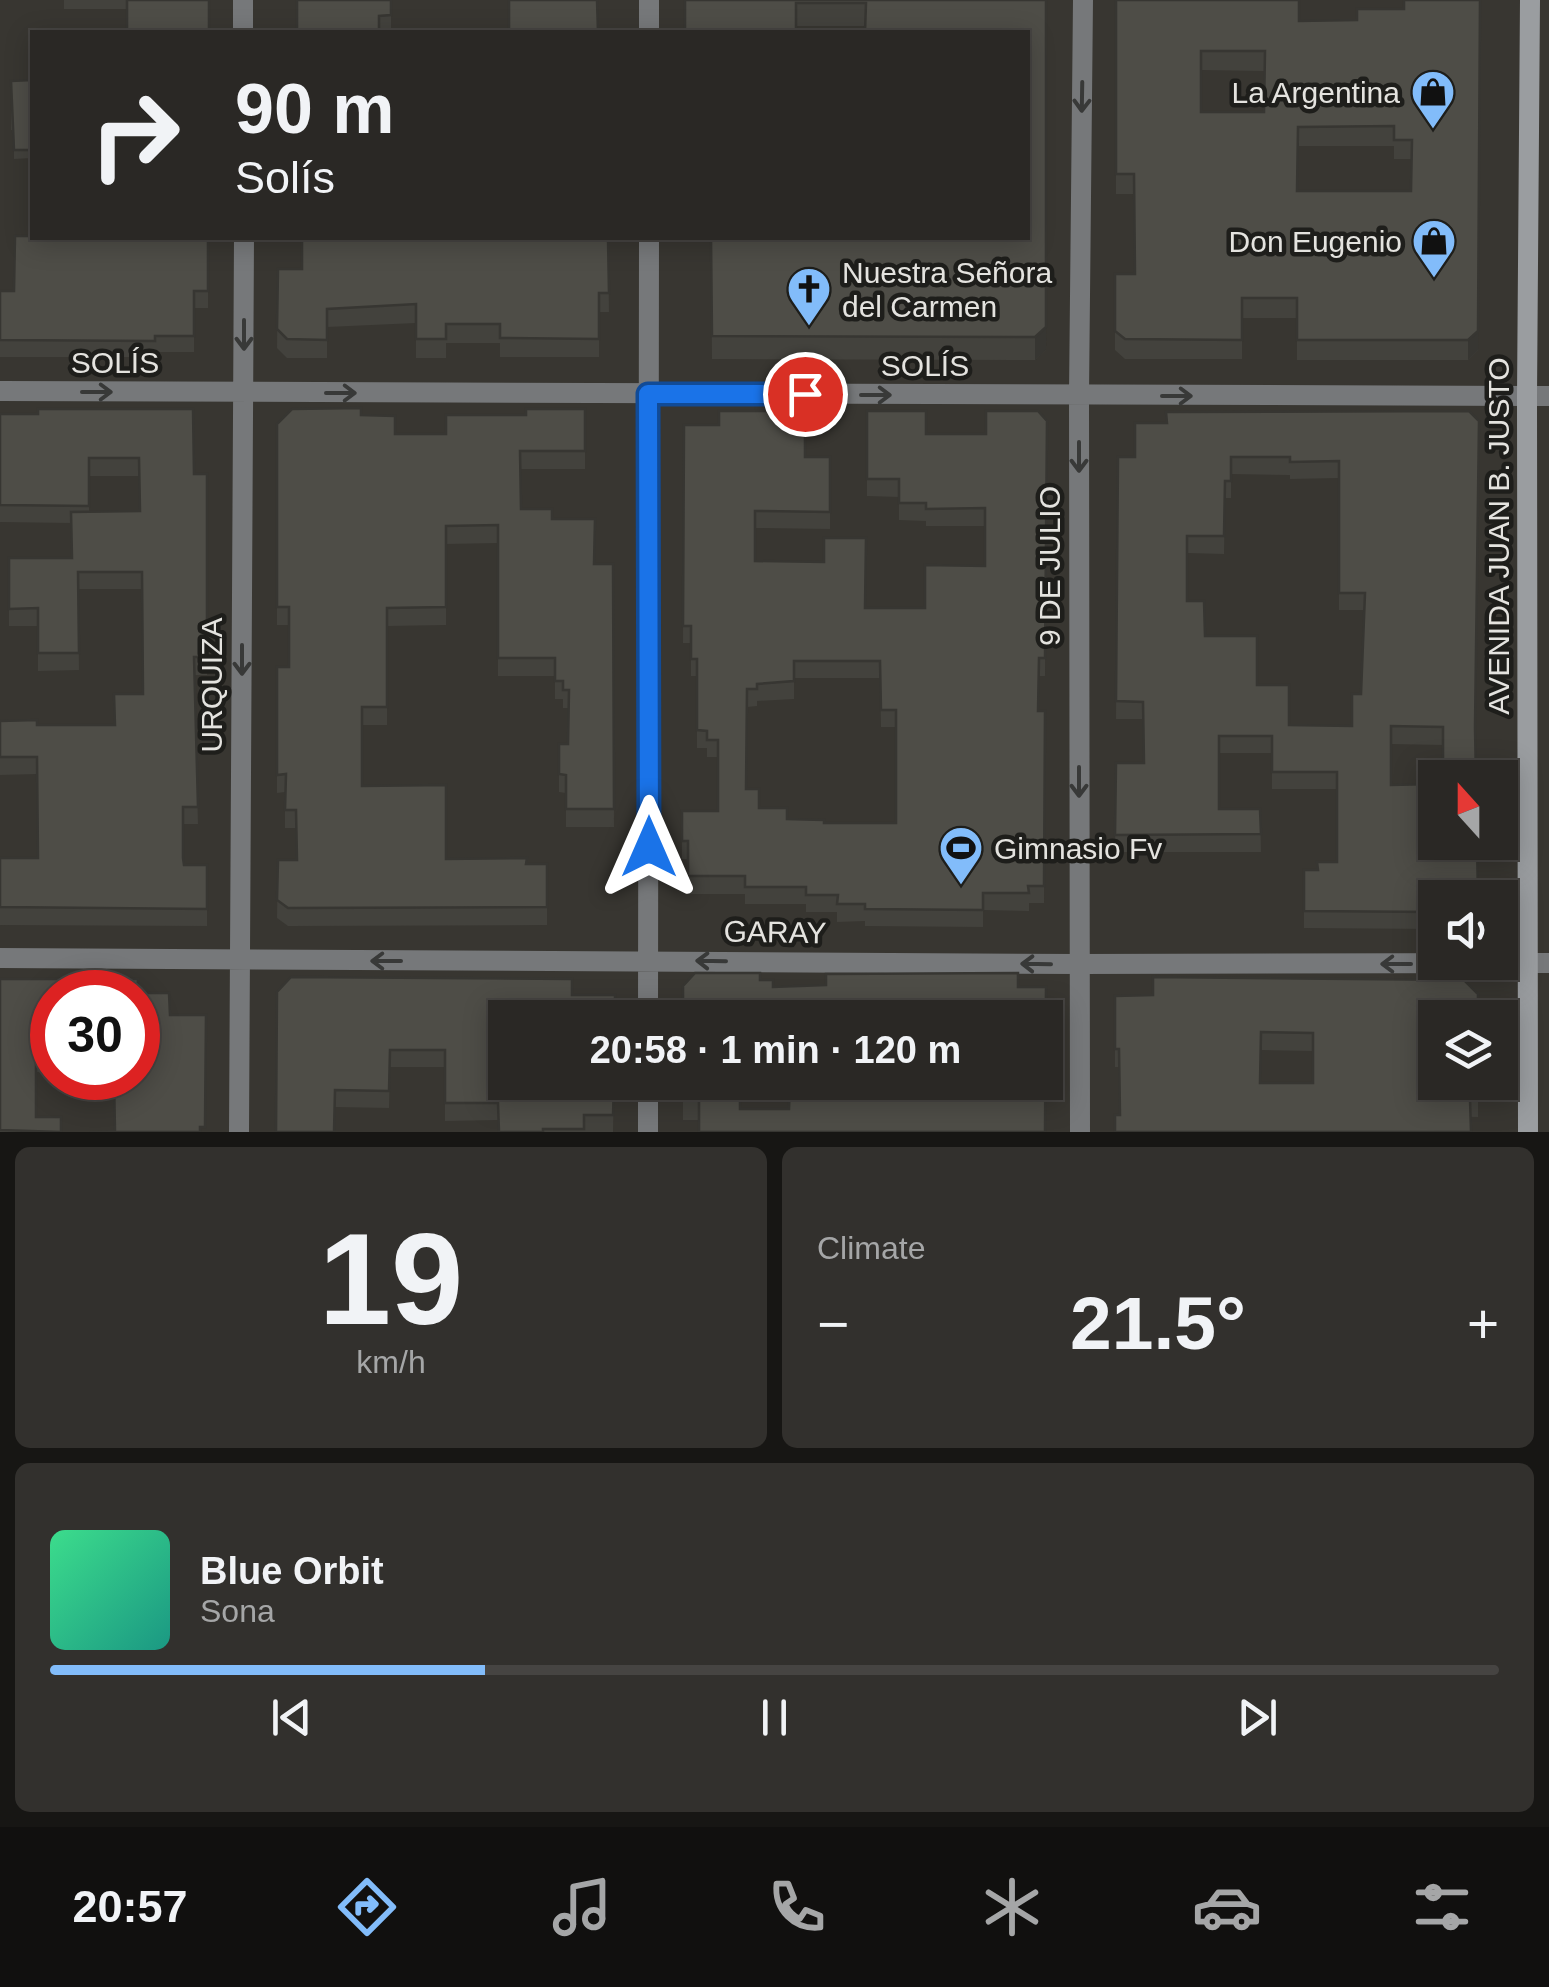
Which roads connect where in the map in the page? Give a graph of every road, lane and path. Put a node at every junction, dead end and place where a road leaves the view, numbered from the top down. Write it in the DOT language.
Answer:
graph roads {
  1 [pos="244,0"];
  2 [pos="650,0"];
  3 [pos="1083,0"];
  4 [pos="1530,0"];
  5 [pos="244,30"];
  6 [pos="650,30"];
  7 [pos="244,240"];
  8 [pos="649,240"];
  9 [pos="0,391"];
  10 [pos="244,393"];
  11 [pos="648,394"];
  12 [pos="1079,395"];
  13 [pos="1527,396"];
  14 [pos="1549,396"];
  15 [pos="0,958"];
  16 [pos="240,960"];
  17 [pos="649,960"];
  18 [pos="1539,963"];
  19 [pos="1080,964"];
  20 [pos="648,1000"];
  21 [pos="648,1100"];
  22 [pos="239,1132"];
  23 [pos="648,1132"];
  24 [pos="1080,1132"];
  25 [pos="1528,1132"];
  1 -- 5 [label="street"];
  2 -- 6 [label="street"];
  3 -- 12 [label="street, 9 DE JULIO, one-way"];
  4 -- 13 [label="main road, AVENIDA JUAN B. JUSTO"];
  7 -- 10 [label="street, URQUIZA, one-way"];
  8 -- 11 [label="street"];
  9 -- 10 [label="street, SOLÍS, one-way"];
  10 -- 11 [label="street, SOLÍS, one-way"];
  10 -- 16 [label="street, URQUIZA, one-way"];
  11 -- 12 [label="street, SOLÍS, one-way"];
  11 -- 17 [label="street"];
  12 -- 13 [label="street, SOLÍS, one-way"];
  12 -- 19 [label="street, 9 DE JULIO, one-way"];
  13 -- 14 [label="street, SOLÍS"];
  13 -- 18 [label="main road, AVENIDA JUAN B. JUSTO"];
  15 -- 16 [label="street, GARAY"];
  17 -- 16 [label="street, GARAY, one-way"];
  16 -- 22 [label="street, URQUIZA"];
  19 -- 17 [label="street, GARAY, one-way"];
  17 -- 20 [label="street"];
  18 -- 19 [label="street, GARAY, one-way"];
  18 -- 25 [label="main road, AVENIDA JUAN B. JUSTO"];
  19 -- 24 [label="street, 9 DE JULIO"];
  21 -- 23 [label="street"];
}
